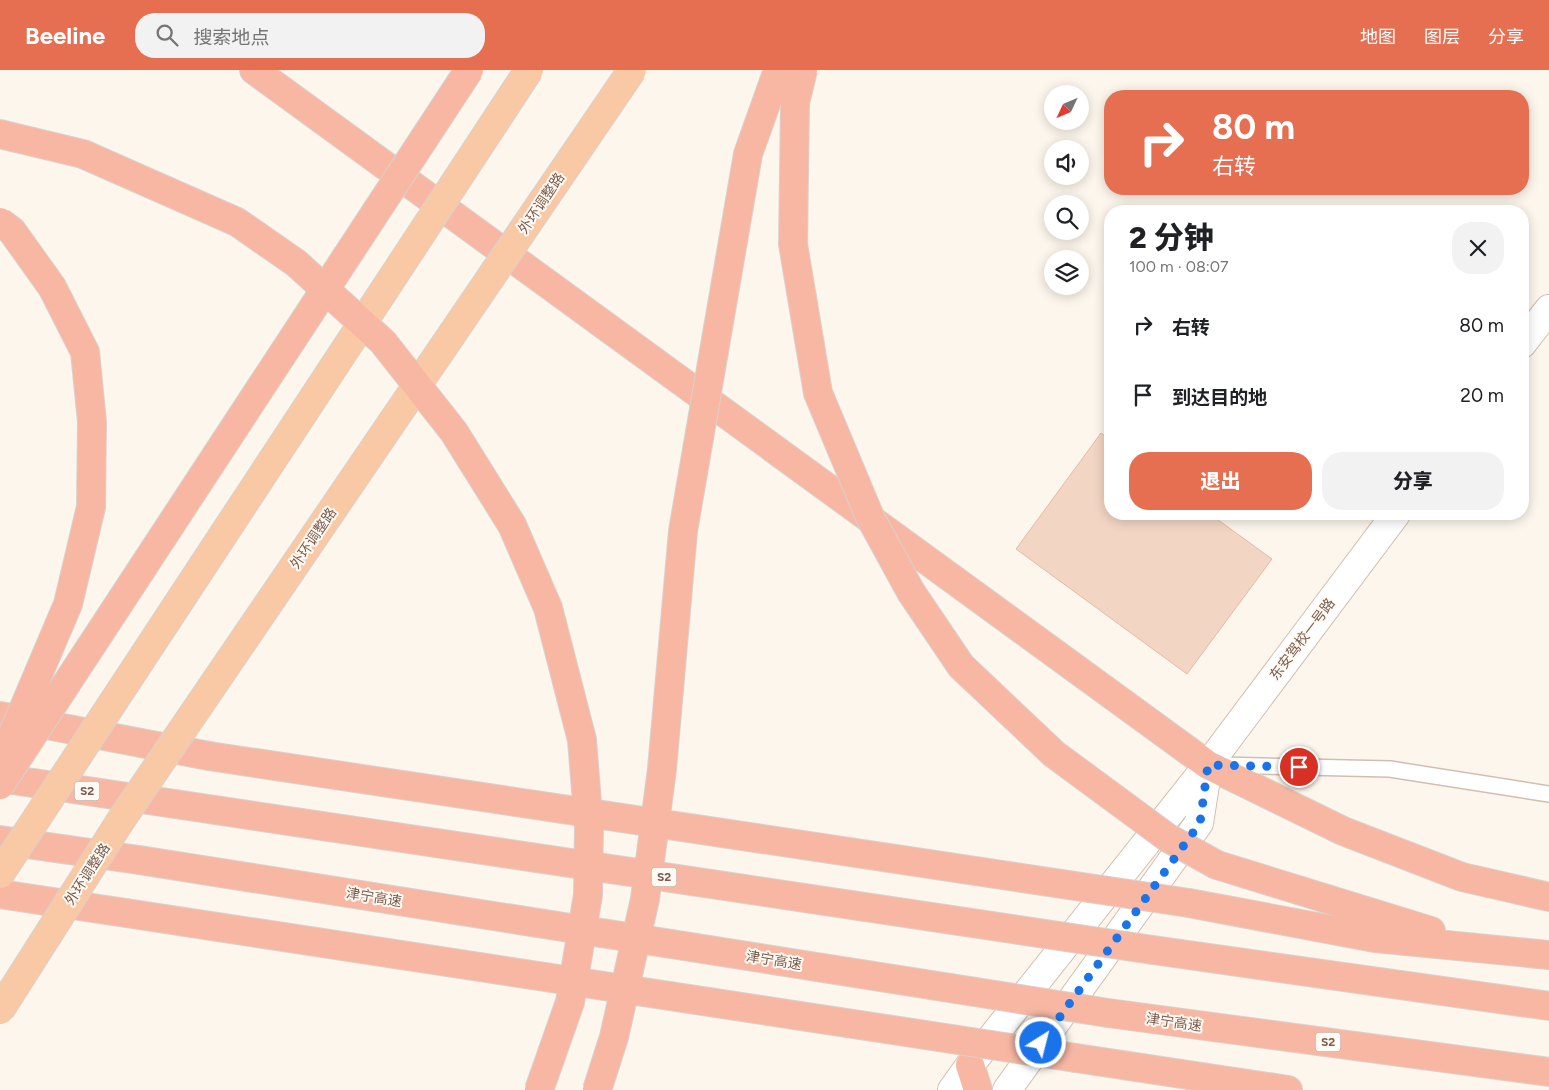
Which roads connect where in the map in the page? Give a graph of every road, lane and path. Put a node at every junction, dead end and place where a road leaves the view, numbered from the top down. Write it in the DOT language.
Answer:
graph roads {
  1 [pos="254,70"];
  2 [pos="469,70"];
  3 [pos="528,70"];
  4 [pos="632,70"];
  5 [pos="778,70"];
  6 [pos="803,70"];
  7 [pos="0,134"];
  8 [pos="0,222"];
  9 [pos="1549,309"];
  10 [pos="1529,335"];
  11 [pos="1392,520"];
  12 [pos="0,716"];
  13 [pos="0,764"];
  14 [pos="1208,765"];
  15 [pos="0,778"];
  16 [pos="0,785"];
  17 [pos="1549,794"];
  18 [pos="0,840"];
  19 [pos="0,874"];
  20 [pos="0,894"];
  21 [pos="1549,896"];
  22 [pos="1488,948"];
  23 [pos="1549,955"];
  24 [pos="1549,1006"];
  25 [pos="0,1010"];
  26 [pos="1549,1072"];
  27 [pos="974,1078"];
  28 [pos="539,1090"];
  29 [pos="597,1090"];
  30 [pos="952,1090"];
  31 [pos="1007,1090"];
  32 [pos="1288,1090"];
  1 -- 14 [label="highway"];
  2 -- 16 [label="highway, bridge"];
  3 -- 19 [label="highway, bridge"];
  4 -- 25 [label="highway, 外环调整路, bridge"];
  5 -- 29 [label="highway, bridge"];
  6 -- 22 [label="highway, bridge"];
  7 -- 28 [label="highway, bridge"];
  8 -- 13 [label="highway, bridge"];
  9 -- 10 [label="street"];
  11 -- 14 [label="street, 东安驾校一号路"];
  12 -- 22 [label="highway, bridge"];
  14 -- 17 [label="lane"];
  14 -- 21 [label="highway"];
  14 -- 27 [label="street, 东安驾校一号路"];
  14 -- 31 [label="street"];
  15 -- 24 [label="highway, S2, bridge"];
  18 -- 26 [label="highway, 津宁高速 / S2, bridge"];
  20 -- 32 [label="highway, bridge"];
  22 -- 23 [label="highway"];
  27 -- 30 [label="street, 东安驾校一号路"];
}
